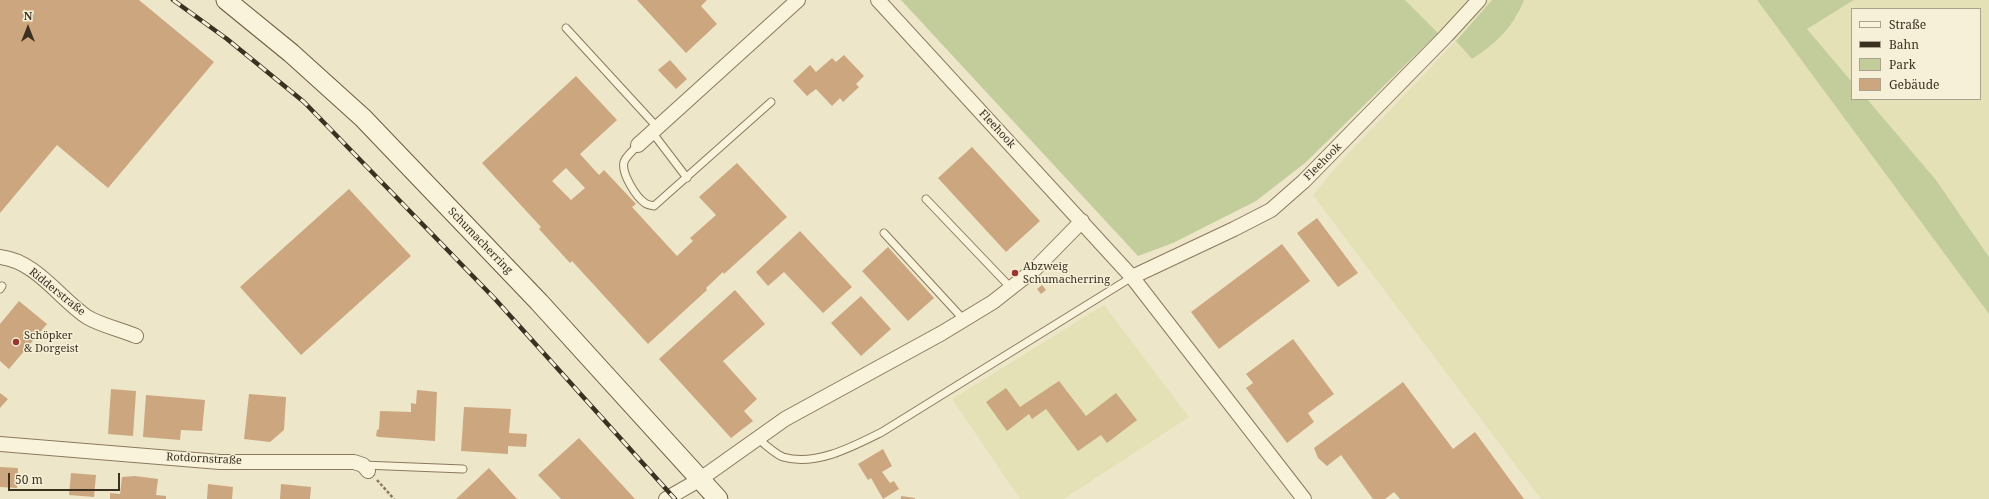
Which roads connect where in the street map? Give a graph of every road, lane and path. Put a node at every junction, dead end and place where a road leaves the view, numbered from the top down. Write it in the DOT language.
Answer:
graph roads {
  1 [pos="226,0"];
  2 [pos="798,0"];
  3 [pos="878,0"];
  4 [pos="1479,0"];
  5 [pos="566,28"];
  6 [pos="770,102"];
  7 [pos="655,129"];
  8 [pos="638,145"];
  9 [pos="687,178"];
  10 [pos="926,199"];
  11 [pos="1082,221"];
  12 [pos="884,233"];
  13 [pos="0,257"];
  14 [pos="1132,277"];
  15 [pos="1011,288"];
  16 [pos="964,320"];
  17 [pos="136,336"];
  18 [pos="758,439"];
  19 [pos="0,444"];
  20 [pos="365,468"];
  21 [pos="462,469"];
  22 [pos="700,480"];
  23 [pos="394,499"];
  24 [pos="666,499"];
  25 [pos="718,499"];
  26 [pos="1304,499"];
  1 -- 22 [label="main road, Schumacherring"];
  2 -- 7 [label="street"];
  3 -- 11 [label="street, Fleehook"];
  4 -- 14 [label="street, Fleehook"];
  5 -- 7 [label="lane"];
  6 -- 9 [label="lane"];
  7 -- 8 [label="street"];
  7 -- 9 [label="lane"];
  8 -- 9 [label="lane"];
  10 -- 15 [label="lane"];
  11 -- 14 [label="street, Fleehook"];
  11 -- 15 [label="street"];
  12 -- 16 [label="lane"];
  13 -- 17 [label="street, Ridderstraße"];
  14 -- 18 [label="lane"];
  14 -- 26 [label="street, Fleehook"];
  15 -- 16 [label="street"];
  16 -- 18 [label="street"];
  18 -- 22 [label="street"];
  19 -- 20 [label="street, Rotdornstraße"];
  20 -- 21 [label="lane"];
  20 -- 23 [label="path"];
  22 -- 24 [label="street"];
  22 -- 25 [label="main road, Schumacherring"];
}
